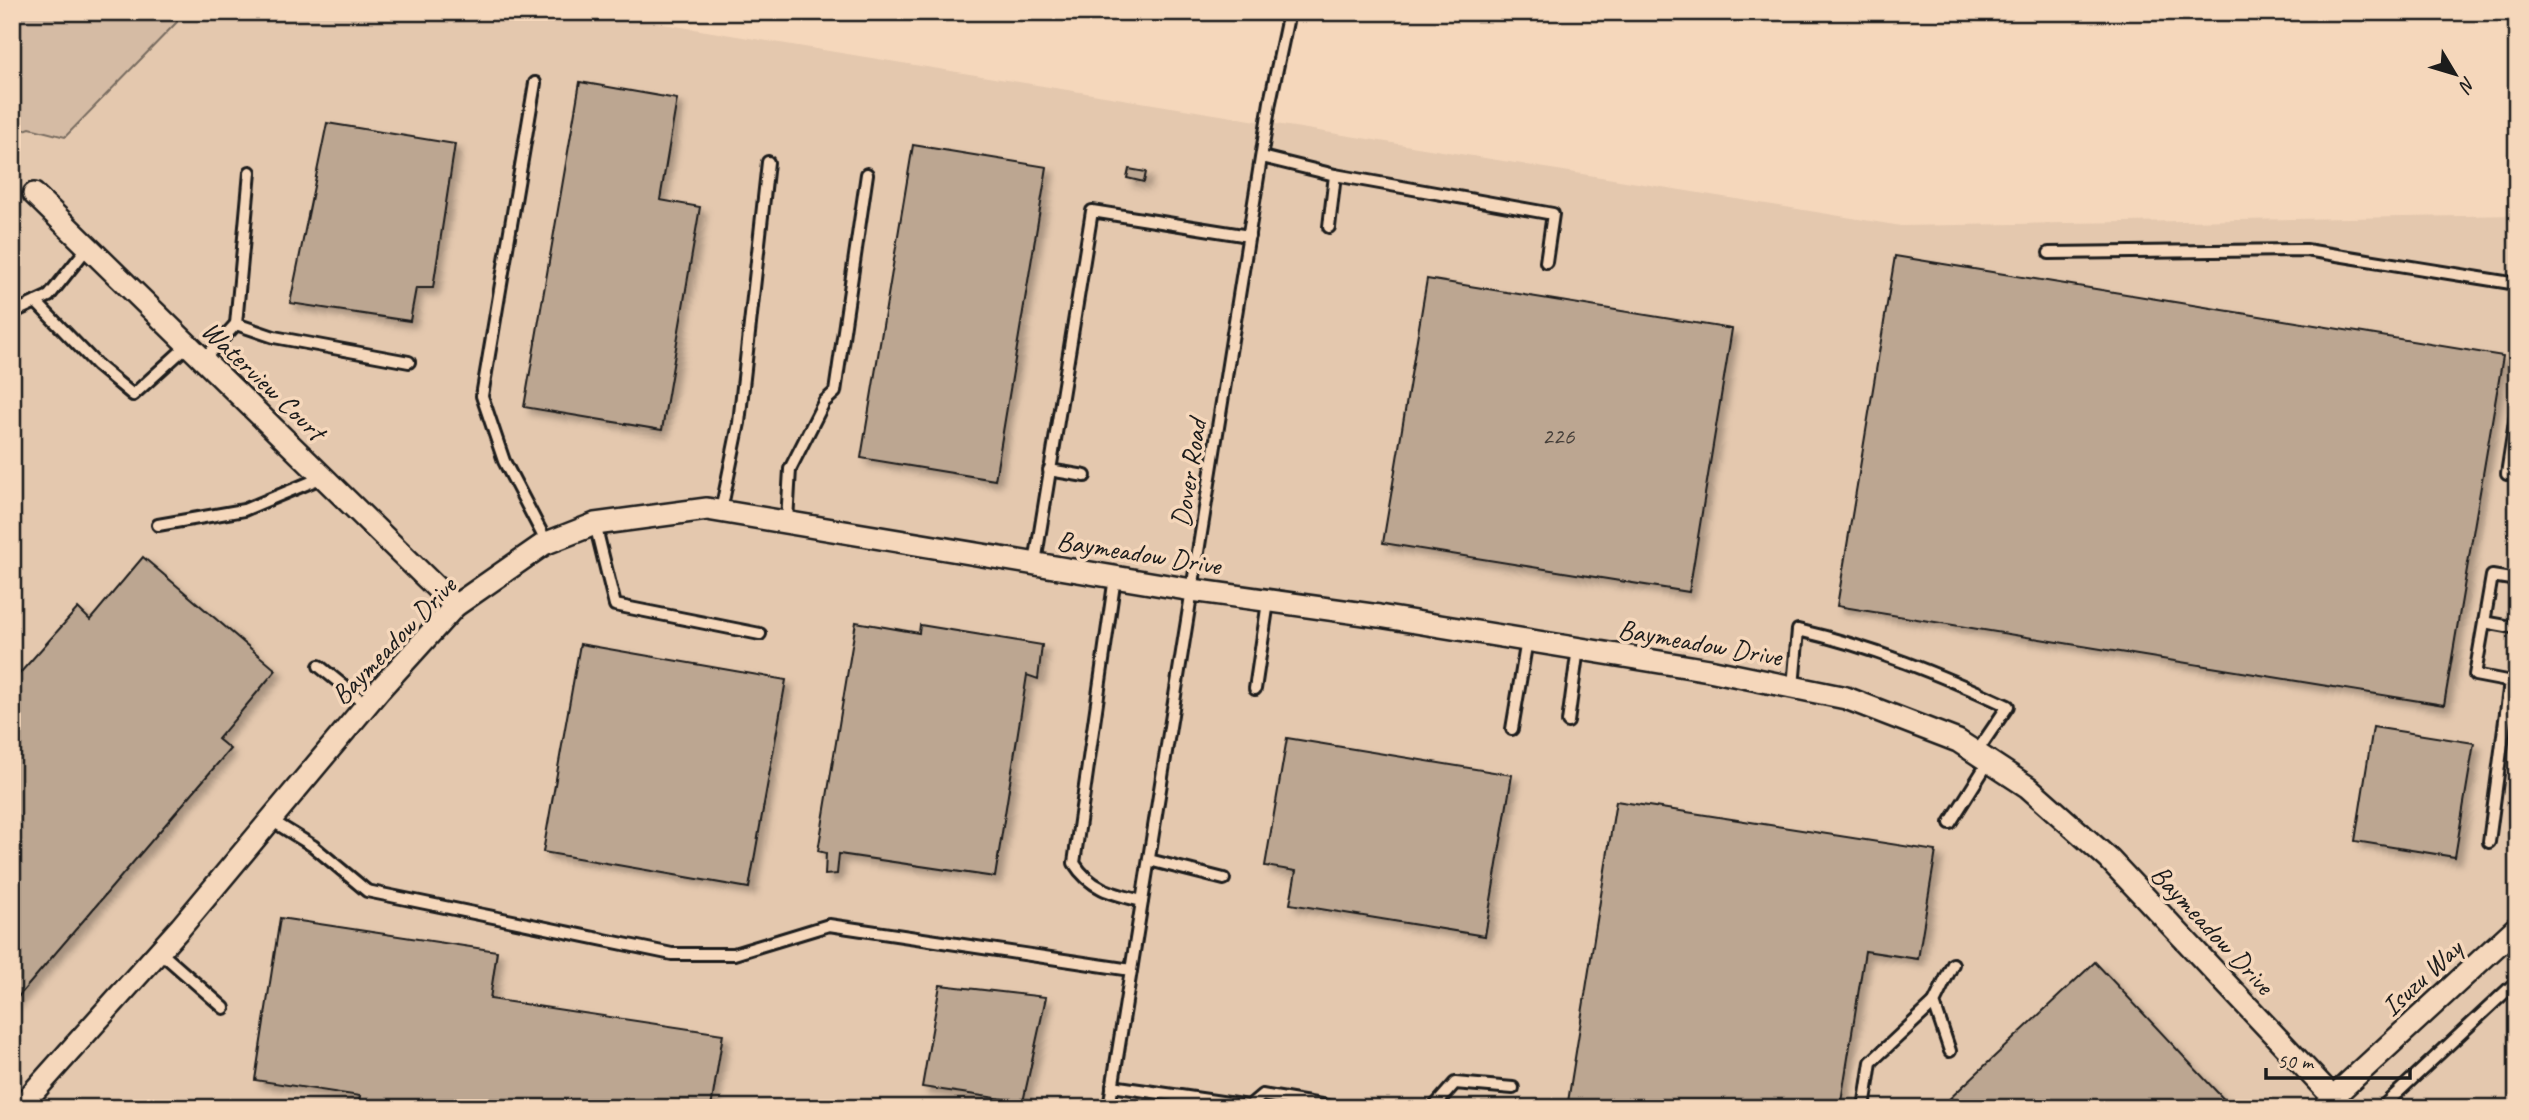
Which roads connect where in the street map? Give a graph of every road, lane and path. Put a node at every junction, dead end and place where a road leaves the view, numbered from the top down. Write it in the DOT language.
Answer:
graph roads {
  1 [pos="1289,12"];
  2 [pos="535,83"];
  3 [pos="1262,157"];
  4 [pos="768,162"];
  5 [pos="250,172"];
  6 [pos="867,173"];
  7 [pos="1335,175"];
  8 [pos="34,194"];
  9 [pos="1329,227"];
  10 [pos="1249,236"];
  11 [pos="88,247"];
  12 [pos="2049,253"];
  13 [pos="1546,262"];
  14 [pos="2517,284"];
  15 [pos="36,302"];
  16 [pos="12,313"];
  17 [pos="236,324"];
  18 [pos="196,352"];
  19 [pos="409,362"];
  20 [pos="2516,416"];
  21 [pos="1049,470"];
  22 [pos="2517,475"];
  23 [pos="1085,476"];
  24 [pos="323,477"];
  25 [pos="721,511"];
  26 [pos="787,521"];
  27 [pos="595,524"];
  28 [pos="158,525"];
  29 [pos="547,543"];
  30 [pos="1035,563"];
  31 [pos="1115,577"];
  32 [pos="2517,580"];
  33 [pos="1192,590"];
  34 [pos="1268,602"];
  35 [pos="456,607"];
  36 [pos="2484,622"];
  37 [pos="2517,628"];
  38 [pos="760,634"];
  39 [pos="1527,640"];
  40 [pos="1578,648"];
  41 [pos="318,666"];
  42 [pos="2513,683"];
  43 [pos="1793,687"];
  44 [pos="1255,689"];
  45 [pos="367,705"];
  46 [pos="1568,722"];
  47 [pos="1512,729"];
  48 [pos="1983,757"];
  49 [pos="271,820"];
  50 [pos="1950,823"];
  51 [pos="2489,842"];
  52 [pos="1149,860"];
  53 [pos="1224,879"];
  54 [pos="1142,901"];
  55 [pos="2517,926"];
  56 [pos="159,951"];
  57 [pos="1954,964"];
  58 [pos="1131,970"];
  59 [pos="2517,981"];
  60 [pos="1934,1003"];
  61 [pos="224,1009"];
  62 [pos="1950,1051"];
  63 [pos="1112,1086"];
  64 [pos="1513,1088"];
  65 [pos="2338,1102"];
  66 [pos="15,1107"];
  67 [pos="1249,1107"];
  68 [pos="1109,1108"];
  69 [pos="1339,1108"];
  70 [pos="1433,1108"];
  71 [pos="1864,1108"];
  72 [pos="2381,1108"];
  1 -- 3 [label="lane, Dover Road"];
  2 -- 29 [label="lane"];
  3 -- 7 [label="lane"];
  3 -- 10 [label="lane, Dover Road"];
  4 -- 25 [label="lane"];
  5 -- 17 [label="lane"];
  6 -- 26 [label="lane"];
  7 -- 9 [label="lane"];
  7 -- 13 [label="lane"];
  8 -- 11 [label="street, Waterview Court"];
  10 -- 21 [label="lane"];
  10 -- 33 [label="lane, Dover Road"];
  11 -- 15 [label="lane"];
  11 -- 18 [label="street, Waterview Court"];
  12 -- 14 [label="lane"];
  15 -- 16 [label="lane"];
  15 -- 18 [label="lane"];
  17 -- 18 [label="lane"];
  17 -- 19 [label="lane"];
  18 -- 24 [label="street, Waterview Court"];
  20 -- 22 [label="lane"];
  21 -- 23 [label="lane"];
  21 -- 30 [label="lane"];
  24 -- 28 [label="lane"];
  24 -- 35 [label="street, Waterview Court"];
  25 -- 26 [label="street, Baymeadow Drive"];
  25 -- 27 [label="street, Baymeadow Drive"];
  26 -- 30 [label="street, Baymeadow Drive"];
  27 -- 29 [label="street, Baymeadow Drive"];
  27 -- 38 [label="lane"];
  29 -- 35 [label="street, Baymeadow Drive"];
  30 -- 31 [label="street, Baymeadow Drive"];
  31 -- 33 [label="street, Baymeadow Drive"];
  31 -- 54 [label="lane"];
  32 -- 36 [label="lane"];
  33 -- 34 [label="street, Baymeadow Drive"];
  33 -- 52 [label="lane, Dover Road"];
  34 -- 39 [label="street, Baymeadow Drive"];
  34 -- 44 [label="lane"];
  35 -- 45 [label="street, Baymeadow Drive"];
  36 -- 37 [label="lane"];
  36 -- 42 [label="lane"];
  39 -- 40 [label="street, Baymeadow Drive"];
  39 -- 47 [label="lane"];
  40 -- 43 [label="street, Baymeadow Drive"];
  40 -- 46 [label="lane"];
  41 -- 45 [label="lane"];
  42 -- 51 [label="lane"];
  43 -- 48 [label="street, Baymeadow Drive"];
  43 -- 48 [label="lane"];
  45 -- 49 [label="street, Baymeadow Drive"];
  48 -- 50 [label="lane"];
  48 -- 65 [label="street, Baymeadow Drive"];
  49 -- 56 [label="street, Baymeadow Drive"];
  49 -- 58 [label="lane"];
  52 -- 53 [label="lane"];
  52 -- 54 [label="lane, Dover Road"];
  54 -- 58 [label="lane, Dover Road"];
  55 -- 65 [label="street, Isuzu Way"];
  56 -- 61 [label="lane"];
  56 -- 66 [label="street, Baymeadow Drive"];
  57 -- 60 [label="lane"];
  58 -- 63 [label="lane, Dover Road"];
  59 -- 72 [label="lane"];
  60 -- 62 [label="lane"];
  60 -- 71 [label="lane"];
  63 -- 67 [label="lane"];
  63 -- 68 [label="lane, Dover Road"];
  64 -- 70 [label="lane"];
  67 -- 69 [label="lane"];
}
